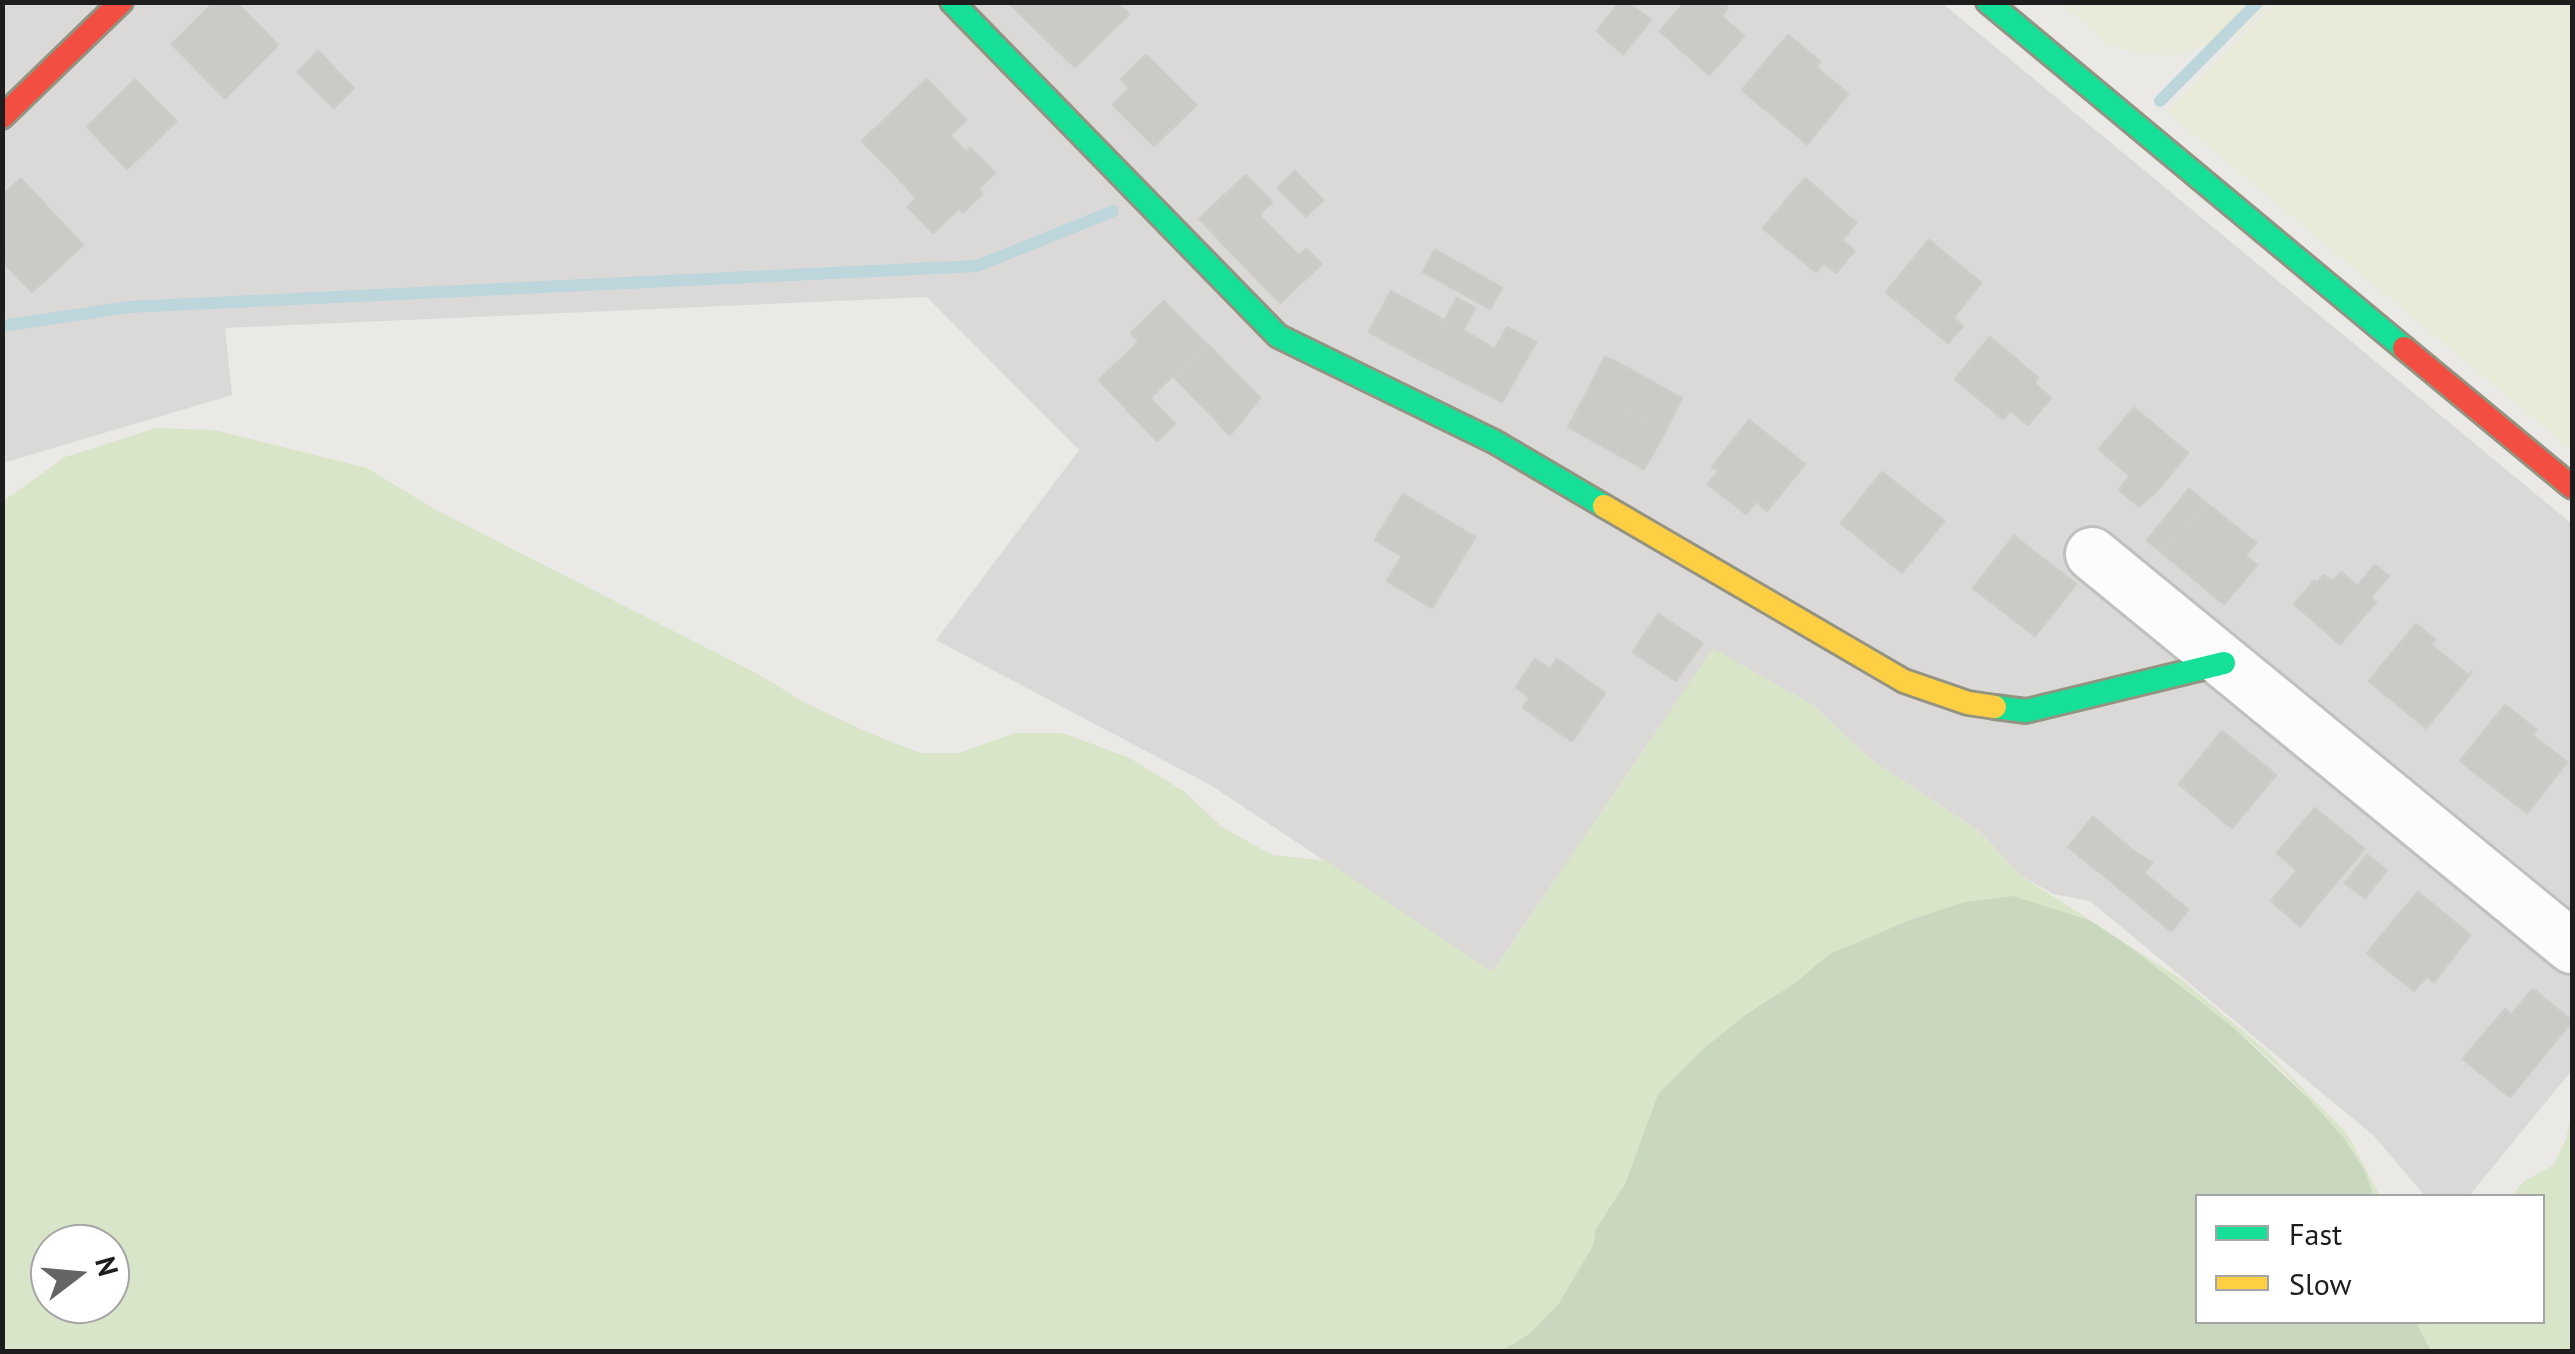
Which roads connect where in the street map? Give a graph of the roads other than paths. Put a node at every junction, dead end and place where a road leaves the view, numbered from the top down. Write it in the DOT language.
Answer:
graph roads {
  1 [pos="121,2"];
  2 [pos="952,2"];
  3 [pos="1988,2"];
  4 [pos="2,117"];
  5 [pos="2572,488"];
  6 [pos="2092,554"];
  7 [pos="2224,663"];
  8 [pos="2572,947"];
  1 -- 4 [label="street"];
  2 -- 7 [label="street"];
  3 -- 5 [label="street"];
  6 -- 7 [label="street"];
  7 -- 8 [label="street"];
}
